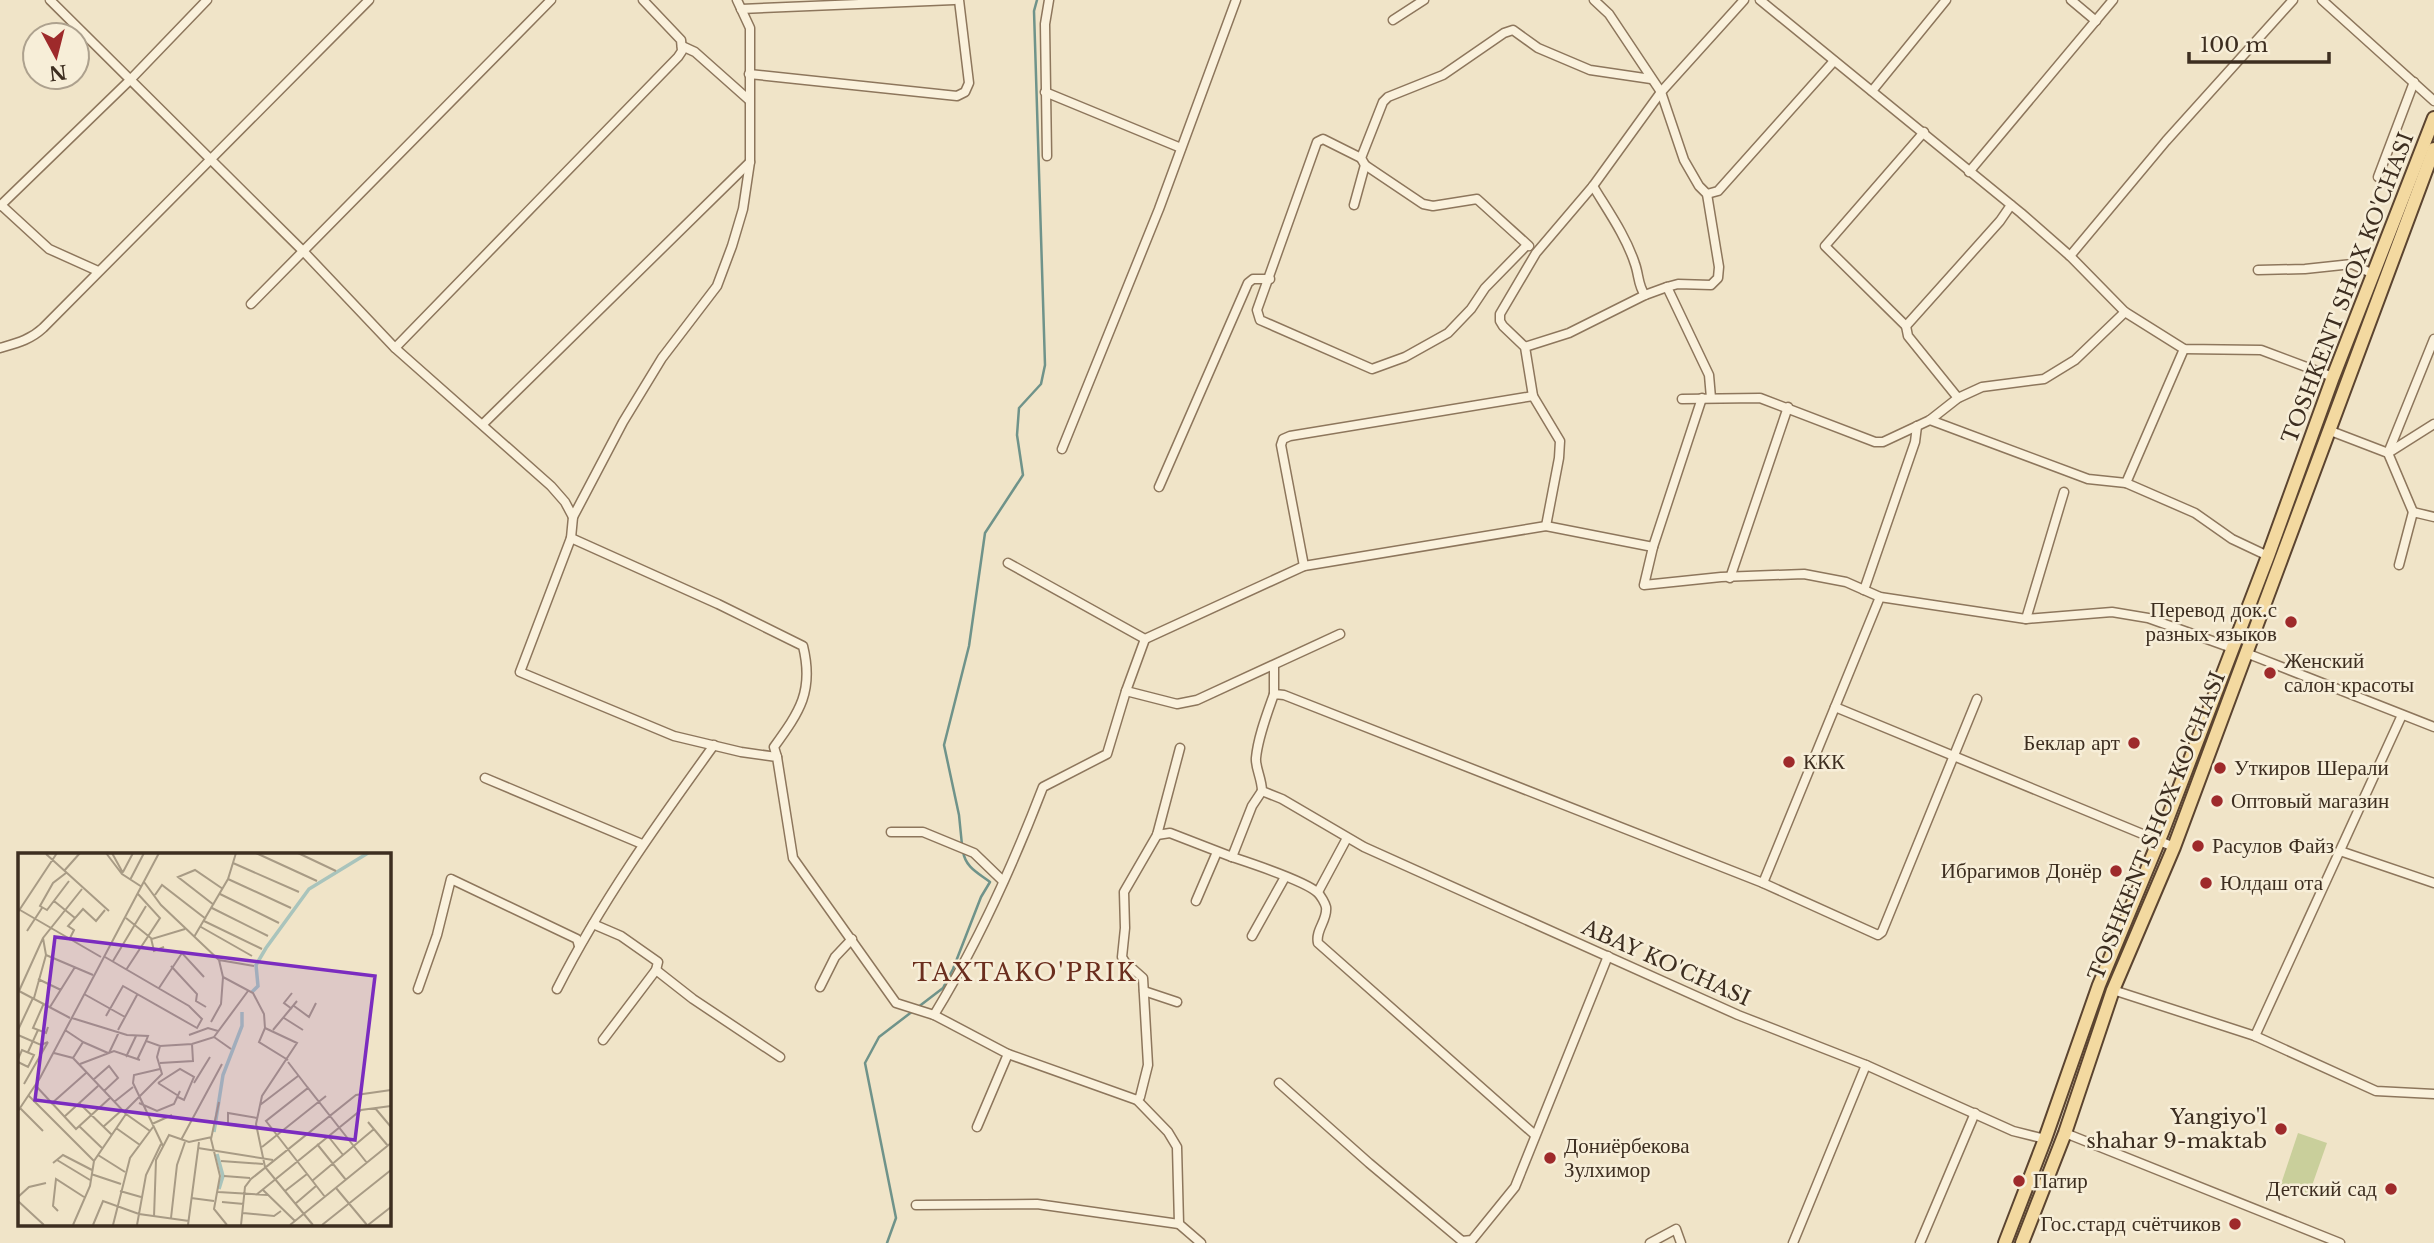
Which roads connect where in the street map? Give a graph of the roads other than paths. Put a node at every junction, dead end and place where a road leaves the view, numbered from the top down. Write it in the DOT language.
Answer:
graph roads {
  1 [pos="50,0"];
  2 [pos="369,0"];
  3 [pos="551,0"];
  4 [pos="643,0"];
  5 [pos="737,0"];
  6 [pos="957,0"];
  7 [pos="1049,0"];
  8 [pos="1236,0"];
  9 [pos="1423,0"];
  10 [pos="1594,0"];
  11 [pos="1744,0"];
  12 [pos="1760,0"];
  13 [pos="1946,0"];
  14 [pos="2071,0"];
  15 [pos="2113,0"];
  16 [pos="2293,0"];
  17 [pos="2322,0"];
  18 [pos="203,2"];
  19 [pos="1772,3"];
  20 [pos="741,9"];
  21 [pos="1393,20"];
  22 [pos="2096,21"];
  23 [pos="682,46"];
  24 [pos="1834,61"];
  25 [pos="749,74"];
  26 [pos="1651,79"];
  27 [pos="130,80"];
  28 [pos="2414,82"];
  29 [pos="1872,91"];
  30 [pos="1045,92"];
  31 [pos="1661,92"];
  32 [pos="749,100"];
  33 [pos="2434,100"];
  34 [pos="2434,118"];
  35 [pos="1924,132"];
  36 [pos="1181,148"];
  37 [pos="2434,149"];
  38 [pos="1047,156"];
  39 [pos="210,159"];
  40 [pos="1363,161"];
  41 [pos="750,162"];
  42 [pos="1969,172"];
  43 [pos="2378,177"];
  44 [pos="1593,186"];
  45 [pos="1707,194"];
  46 [pos="0,205"];
  47 [pos="1354,205"];
  48 [pos="2011,205"];
  49 [pos="1527,245"];
  50 [pos="304,252"];
  51 [pos="1536,253"];
  52 [pos="2070,256"];
  53 [pos="2258,270"];
  54 [pos="98,271"];
  55 [pos="2373,274"];
  56 [pos="1270,279"];
  57 [pos="1667,287"];
  58 [pos="1645,295"];
  59 [pos="251,304"];
  60 [pos="2125,312"];
  61 [pos="1906,326"];
  62 [pos="2434,339"];
  63 [pos="1525,347"];
  64 [pos="0,348"];
  65 [pos="395,348"];
  66 [pos="2184,349"];
  67 [pos="2333,377"];
  68 [pos="1533,396"];
  69 [pos="1707,398"];
  70 [pos="1958,398"];
  71 [pos="1682,399"];
  72 [pos="1788,407"];
  73 [pos="1930,420"];
  74 [pos="483,424"];
  75 [pos="2434,424"];
  76 [pos="1917,426"];
  77 [pos="2328,430"];
  78 [pos="1062,449"];
  79 [pos="2388,453"];
  80 [pos="2126,483"];
  81 [pos="1159,487"];
  82 [pos="2064,492"];
  83 [pos="2413,512"];
  84 [pos="573,517"];
  85 [pos="2434,517"];
  86 [pos="1546,526"];
  87 [pos="571,538"];
  88 [pos="1653,547"];
  89 [pos="2268,556"];
  90 [pos="1008,563"];
  91 [pos="2399,565"];
  92 [pos="1304,566"];
  93 [pos="1730,578"];
  94 [pos="1864,590"];
  95 [pos="1880,597"];
  96 [pos="2026,619"];
  97 [pos="1340,634"];
  98 [pos="1145,639"];
  99 [pos="2232,648"];
  100 [pos="2246,653"];
  101 [pos="1273,666"];
  102 [pos="1126,691"];
  103 [pos="1274,694"];
  104 [pos="1977,699"];
  105 [pos="1835,707"];
  106 [pos="2402,715"];
  107 [pos="2434,727"];
  108 [pos="714,745"];
  109 [pos="1180,748"];
  110 [pos="1954,755"];
  111 [pos="777,757"];
  112 [pos="485,778"];
  113 [pos="1262,791"];
  114 [pos="891,832"];
  115 [pos="1157,835"];
  116 [pos="1348,838"];
  117 [pos="2159,841"];
  118 [pos="642,844"];
  119 [pos="2174,847"];
  120 [pos="2340,851"];
  121 [pos="1217,852"];
  122 [pos="1232,857"];
  123 [pos="1285,877"];
  124 [pos="1003,881"];
  125 [pos="1763,883"];
  126 [pos="2434,883"];
  127 [pos="1318,892"];
  128 [pos="1196,901"];
  129 [pos="593,924"];
  130 [pos="1252,936"];
  131 [pos="852,939"];
  132 [pos="579,946"];
  133 [pos="1608,956"];
  134 [pos="656,970"];
  135 [pos="820,987"];
  136 [pos="418,989"];
  137 [pos="557,989"];
  138 [pos="2113,990"];
  139 [pos="1144,991"];
  140 [pos="1177,1002"];
  141 [pos="931,1014"];
  142 [pos="2255,1036"];
  143 [pos="603,1040"];
  144 [pos="1008,1054"];
  145 [pos="780,1056"];
  146 [pos="1866,1065"];
  147 [pos="1279,1083"];
  148 [pos="2434,1094"];
  149 [pos="1137,1100"];
  150 [pos="1975,1113"];
  151 [pos="2049,1126"];
  152 [pos="978,1127"];
  153 [pos="1535,1135"];
  154 [pos="2045,1139"];
  155 [pos="2063,1139"];
  156 [pos="916,1205"];
  157 [pos="1179,1224"];
  158 [pos="2322,1240"];
  159 [pos="1201,1243"];
  160 [pos="1650,1243"];
  161 [pos="1681,1243"];
  162 [pos="1793,1243"];
  163 [pos="1920,1243"];
  164 [pos="2005,1243"];
  165 [pos="2022,1243"];
  166 [pos="2340,1243"];
  1 -- 27 [label="street"];
  2 -- 39 [label="street"];
  3 -- 50 [label="street"];
  4 -- 23 [label="street"];
  5 -- 20 [label="street"];
  6 -- 20 [label="street"];
  6 -- 25 [label="street"];
  7 -- 30 [label="street"];
  8 -- 36 [label="street"];
  9 -- 21 [label="street"];
  10 -- 26 [label="street"];
  11 -- 31 [label="street"];
  12 -- 19 [label="street"];
  13 -- 29 [label="street"];
  14 -- 22 [label="street"];
  15 -- 22 [label="street"];
  16 -- 52 [label="street"];
  17 -- 28 [label="street"];
  18 -- 27 [label="street"];
  19 -- 24 [label="street"];
  20 -- 25 [label="street"];
  22 -- 42 [label="street"];
  23 -- 32 [label="street"];
  23 -- 65 [label="street"];
  24 -- 29 [label="street"];
  24 -- 45 [label="street"];
  25 -- 32 [label="street"];
  26 -- 31 [label="street"];
  26 -- 40 [label="street"];
  27 -- 39 [label="street"];
  27 -- 46 [label="street"];
  28 -- 33 [label="street"];
  28 -- 43 [label="street"];
  29 -- 35 [label="street"];
  30 -- 36 [label="street"];
  30 -- 38 [label="street"];
  31 -- 44 [label="street"];
  31 -- 45 [label="street"];
  32 -- 41 [label="street"];
  34 -- 55 [label="main road, TOSHKENT SHOX KO'CHASI"];
  35 -- 42 [label="street"];
  35 -- 61 [label="street"];
  36 -- 78 [label="street"];
  37 -- 77 [label="main road, TOSHKENT SHOX KO'CHASI"];
  39 -- 50 [label="street"];
  39 -- 54 [label="street"];
  40 -- 47 [label="street"];
  40 -- 49 [label="street"];
  40 -- 56 [label="street"];
  41 -- 74 [label="street"];
  41 -- 84 [label="street"];
  42 -- 48 [label="street"];
  44 -- 51 [label="street"];
  44 -- 58 [label="street"];
  45 -- 57 [label="street"];
  46 -- 54 [label="street"];
  48 -- 52 [label="street"];
  48 -- 61 [label="street"];
  49 -- 51 [label="street"];
  49 -- 56 [label="street"];
  50 -- 59 [label="street"];
  50 -- 65 [label="street"];
  51 -- 63 [label="street"];
  52 -- 60 [label="street"];
  53 -- 55 [label="street"];
  54 -- 64 [label="street"];
  55 -- 67 [label="main road, TOSHKENT SHOX KO'CHASI"];
  56 -- 81 [label="street"];
  57 -- 58 [label="street"];
  57 -- 69 [label="street"];
  58 -- 63 [label="street"];
  60 -- 66 [label="street"];
  60 -- 70 [label="street"];
  61 -- 70 [label="street"];
  62 -- 79 [label="street"];
  63 -- 68 [label="street"];
  65 -- 74 [label="street"];
  66 -- 67 [label="street"];
  66 -- 80 [label="street"];
  67 -- 89 [label="main road, TOSHKENT SHOX KO'CHASI"];
  68 -- 86 [label="street"];
  68 -- 92 [label="street"];
  69 -- 71 [label="street"];
  69 -- 72 [label="street"];
  69 -- 88 [label="street"];
  70 -- 73 [label="street"];
  72 -- 76 [label="street"];
  72 -- 93 [label="street"];
  73 -- 76 [label="street"];
  73 -- 80 [label="street"];
  74 -- 84 [label="street"];
  75 -- 79 [label="street"];
  76 -- 94 [label="street"];
  77 -- 79 [label="street"];
  77 -- 100 [label="main road, TOSHKENT SHOX KO'CHASI"];
  79 -- 83 [label="street"];
  80 -- 89 [label="street"];
  82 -- 96 [label="street"];
  83 -- 85 [label="street"];
  83 -- 91 [label="street"];
  84 -- 87 [label="street"];
  86 -- 88 [label="street"];
  86 -- 92 [label="street"];
  87 -- 108 [label="street"];
  87 -- 111 [label="street"];
  88 -- 93 [label="street"];
  89 -- 99 [label="main road, TOSHKENT SHOX KO'CHASI"];
  90 -- 98 [label="street"];
  92 -- 98 [label="street"];
  93 -- 94 [label="street"];
  94 -- 95 [label="street"];
  95 -- 96 [label="street"];
  95 -- 105 [label="street"];
  96 -- 99 [label="street"];
  97 -- 101 [label="street"];
  98 -- 102 [label="street"];
  99 -- 100 [label="main road"];
  99 -- 117 [label="main road, TOSHKENT SHOX KO'CHASI"];
  100 -- 106 [label="street"];
  100 -- 119 [label="main road, TOSHKENT SHOX KO'CHASI"];
  101 -- 102 [label="street"];
  101 -- 103 [label="street"];
  102 -- 124 [label="street"];
  103 -- 113 [label="street"];
  103 -- 125 [label="street"];
  104 -- 110 [label="street"];
  105 -- 110 [label="street"];
  105 -- 125 [label="street"];
  106 -- 107 [label="street"];
  106 -- 120 [label="street"];
  108 -- 111 [label="street"];
  108 -- 118 [label="street"];
  109 -- 115 [label="street"];
  110 -- 117 [label="street"];
  110 -- 125 [label="street"];
  111 -- 131 [label="street"];
  112 -- 118 [label="street"];
  113 -- 116 [label="street, ABAY KO'CHASI"];
  113 -- 122 [label="street"];
  114 -- 124 [label="street"];
  115 -- 121 [label="street"];
  115 -- 139 [label="street"];
  116 -- 127 [label="street"];
  116 -- 133 [label="street, ABAY KO'CHASI"];
  117 -- 119 [label="street"];
  117 -- 151 [label="main road, TOSHKENT SHOX KO'CHASI"];
  118 -- 129 [label="street"];
  119 -- 138 [label="main road, TOSHKENT SHOX KO'CHASI"];
  120 -- 126 [label="street"];
  120 -- 142 [label="street"];
  121 -- 122 [label="street"];
  121 -- 128 [label="street"];
  122 -- 123 [label="street"];
  123 -- 127 [label="street"];
  123 -- 130 [label="street"];
  124 -- 141 [label="street"];
  127 -- 153 [label="street"];
  129 -- 132 [label="street"];
  129 -- 134 [label="street"];
  131 -- 135 [label="street"];
  131 -- 141 [label="street"];
  132 -- 136 [label="street"];
  132 -- 137 [label="street"];
  133 -- 146 [label="street, ABAY KO'CHASI"];
  133 -- 153 [label="street"];
  134 -- 143 [label="street"];
  134 -- 145 [label="street"];
  138 -- 142 [label="street"];
  138 -- 155 [label="main road, TOSHKENT SHOX KO'CHASI"];
  139 -- 140 [label="street"];
  139 -- 149 [label="street"];
  141 -- 144 [label="street"];
  142 -- 148 [label="street"];
  144 -- 149 [label="street"];
  144 -- 152 [label="street"];
  146 -- 150 [label="street, ABAY KO'CHASI"];
  146 -- 162 [label="street"];
  147 -- 153 [label="street"];
  149 -- 157 [label="street"];
  150 -- 154 [label="street, ABAY KO'CHASI"];
  150 -- 163 [label="street"];
  151 -- 154 [label="main road, TOSHKENT SHOX KO'CHASI"];
  151 -- 155 [label="main road"];
  154 -- 155 [label="main road"];
  154 -- 164 [label="main road, TOSHKENT SHOX KO'CHASI"];
  155 -- 158 [label="street"];
  155 -- 165 [label="main road, TOSHKENT SHOX KO'CHASI"];
  156 -- 157 [label="street"];
  157 -- 159 [label="street"];
  158 -- 166 [label="street"];
  160 -- 161 [label="street"];
}
